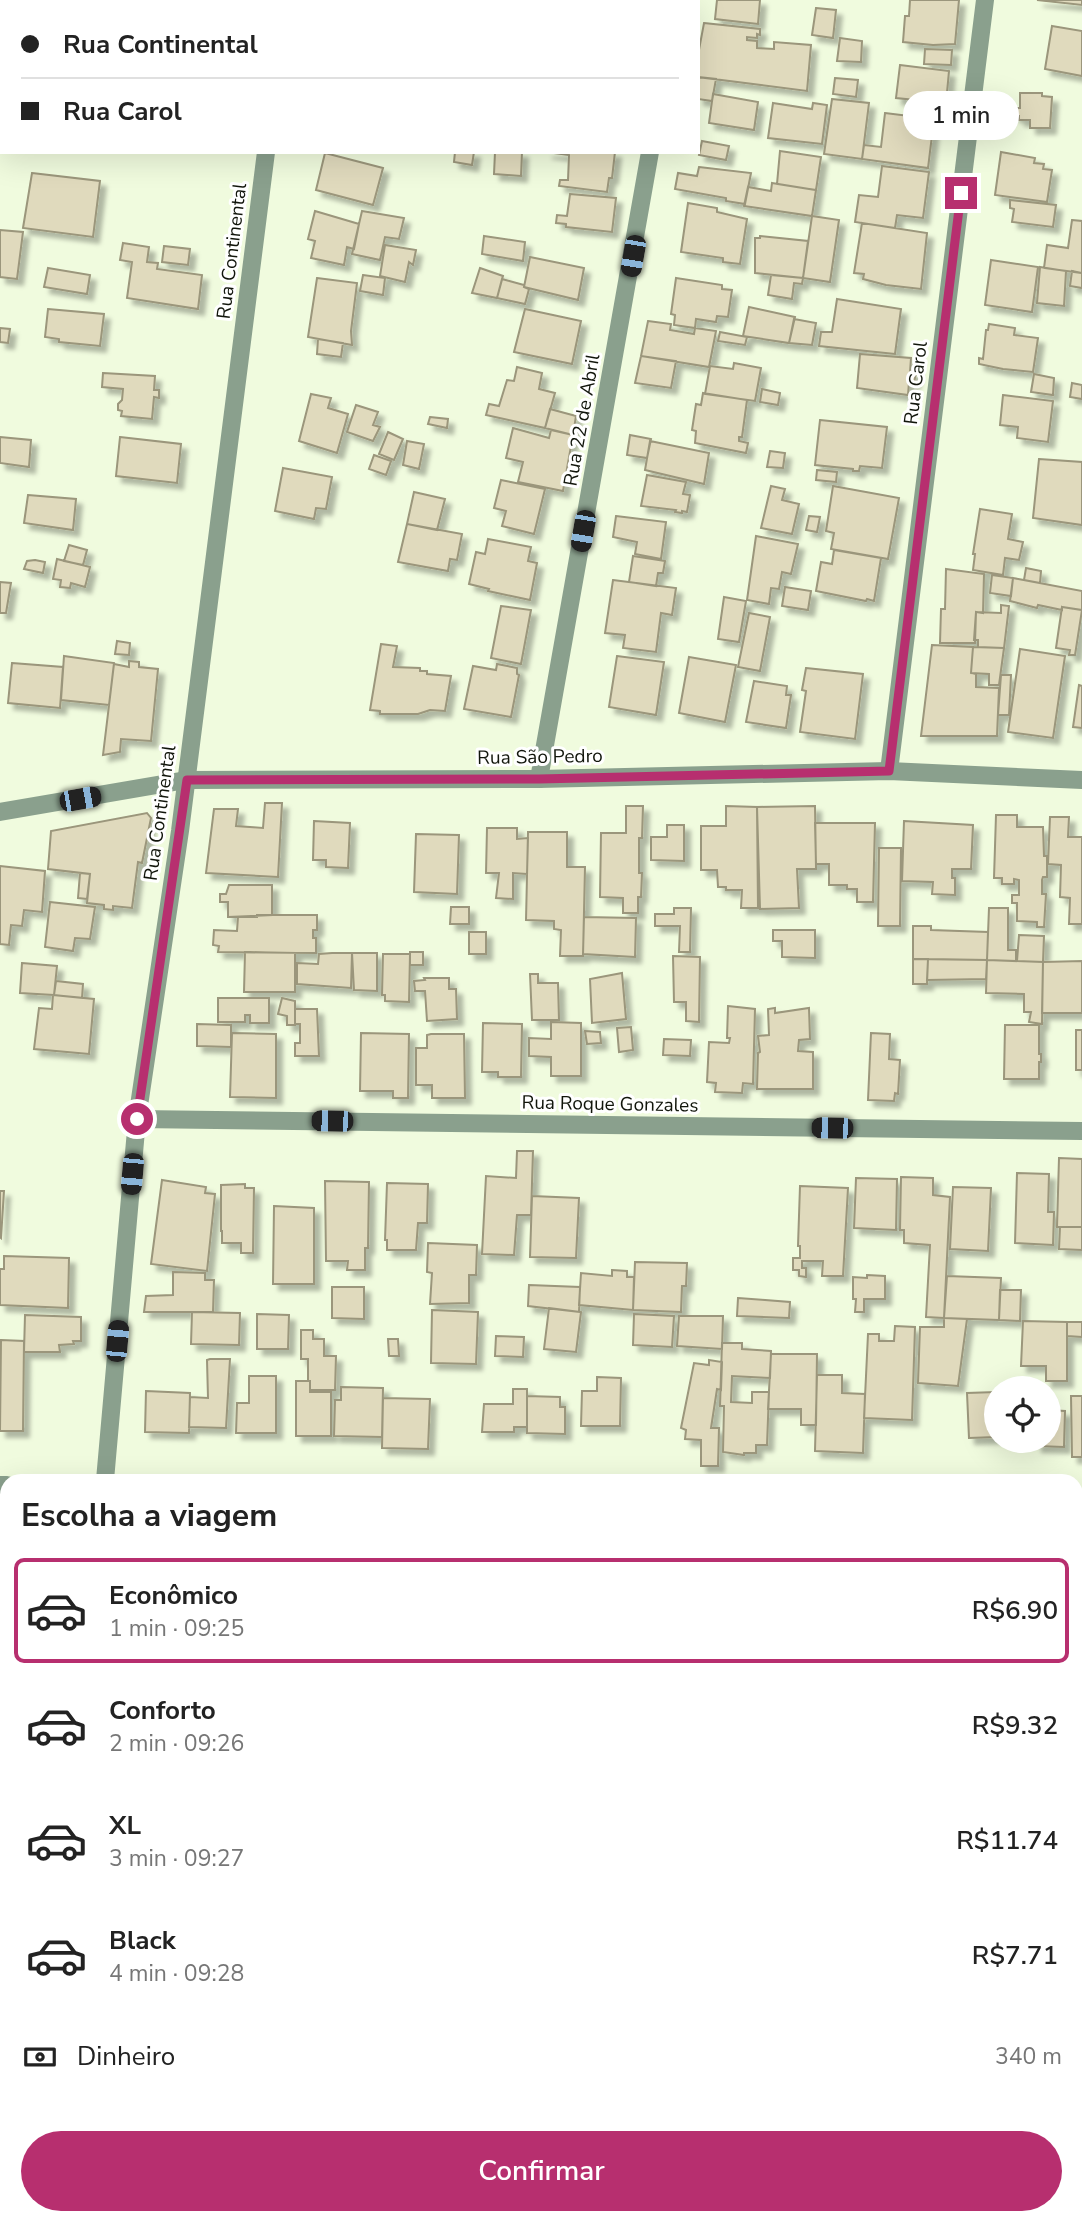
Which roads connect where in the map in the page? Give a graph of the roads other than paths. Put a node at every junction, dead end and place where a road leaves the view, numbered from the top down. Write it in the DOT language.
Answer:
graph roads {
  1 [pos="985,0"];
  2 [pos="266,154"];
  3 [pos="650,154"];
  4 [pos="889,771"];
  5 [pos="539,779"];
  6 [pos="187,780"];
  7 [pos="1082,780"];
  8 [pos="0,812"];
  9 [pos="137,1119"];
  10 [pos="1082,1131"];
  11 [pos="106,1474"];
  1 -- 4 [label="street, Rua Carol"];
  2 -- 6 [label="street, Rua Continental"];
  3 -- 5 [label="street, Rua 22 de Abril"];
  4 -- 5 [label="street, Rua São Pedro"];
  4 -- 7 [label="street, Rua São Pedro"];
  5 -- 6 [label="street, Rua São Pedro"];
  6 -- 8 [label="street, Rua São Pedro"];
  6 -- 9 [label="street, Rua Continental"];
  9 -- 10 [label="street, Rua Roque Gonzales"];
  9 -- 11 [label="street, Rua Continental"];
}
